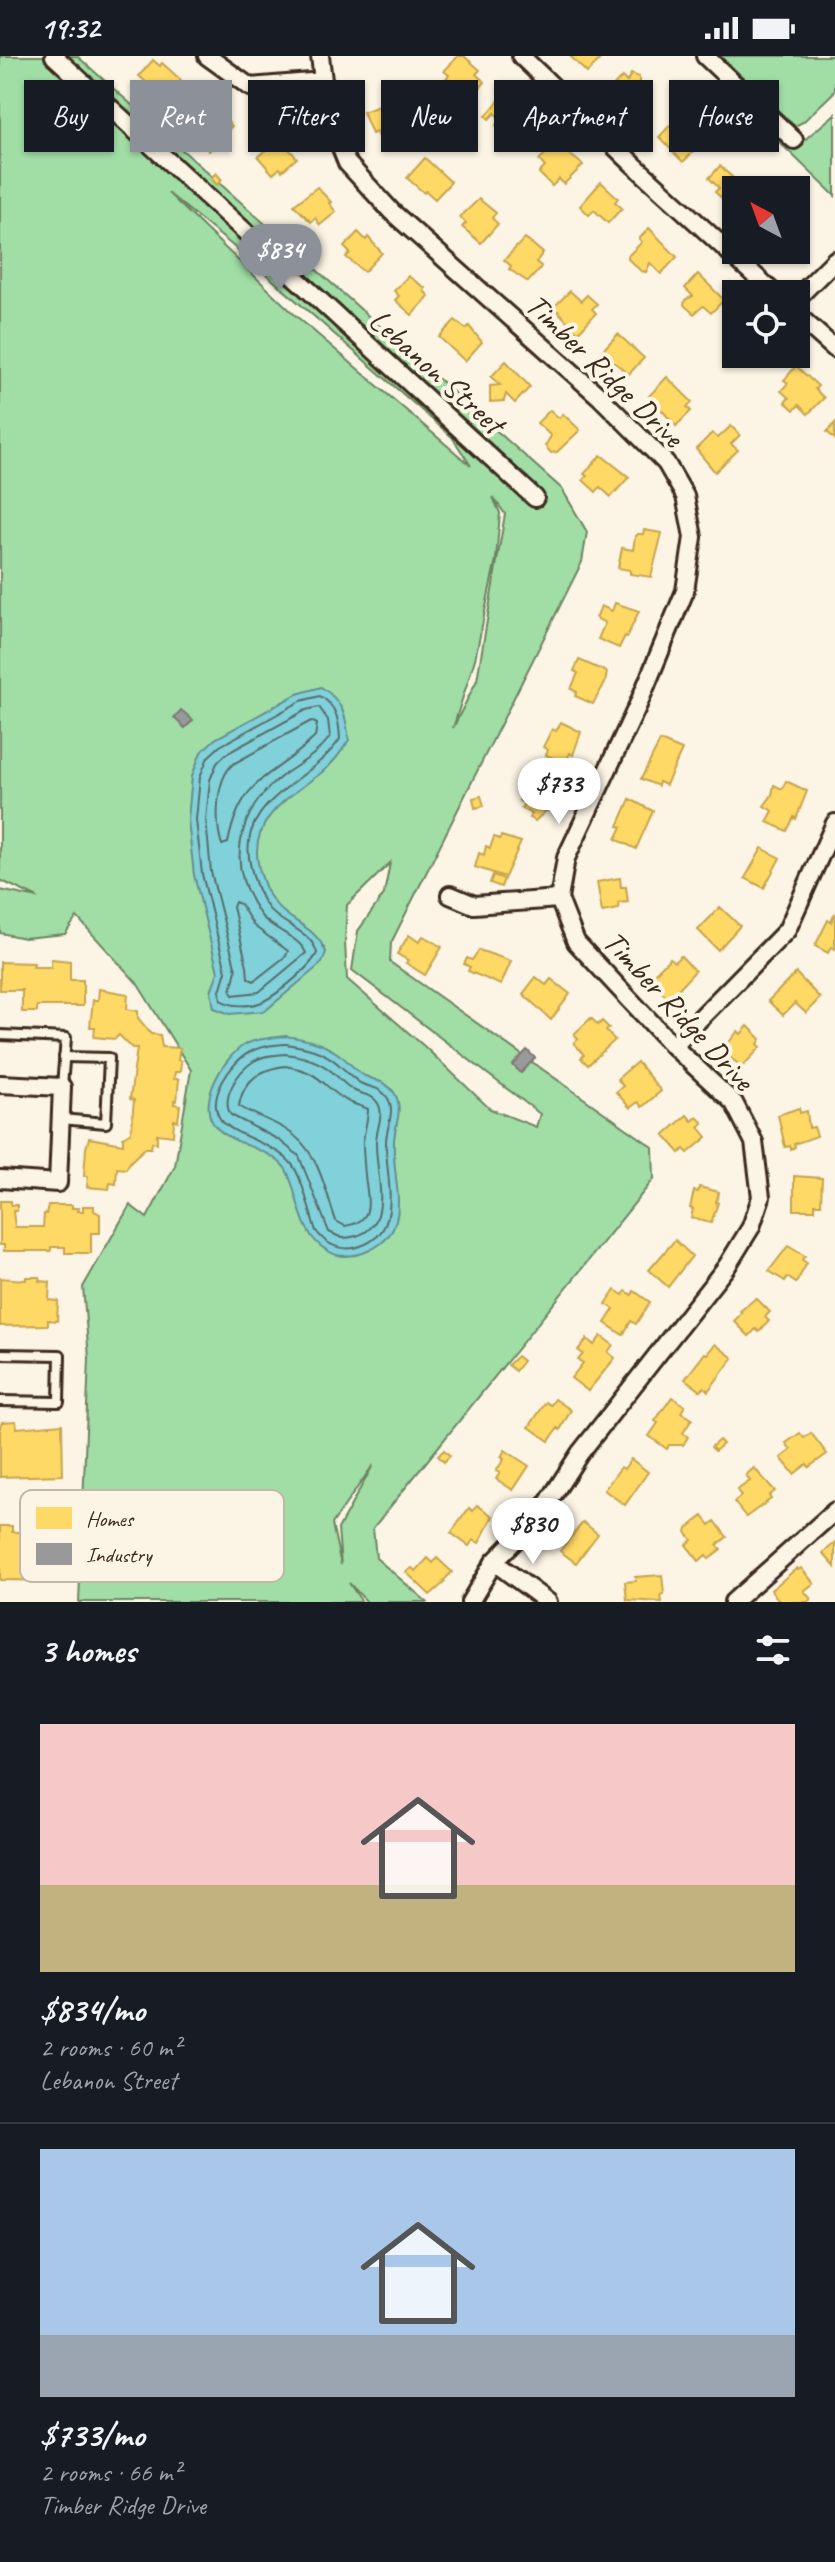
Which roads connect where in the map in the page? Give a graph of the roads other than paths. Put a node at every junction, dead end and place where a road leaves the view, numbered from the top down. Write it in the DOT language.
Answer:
graph roads {
  1 [pos="54,56"];
  2 [pos="207,56"];
  3 [pos="320,56"];
  4 [pos="521,56"];
  5 [pos="705,56"];
  6 [pos="323,80"];
  7 [pos="248,86"];
  8 [pos="794,140"];
  9 [pos="343,152"];
  10 [pos="835,260"];
  11 [pos="760,280"];
  12 [pos="810,285"];
  13 [pos="810,327"];
  14 [pos="835,349"];
  15 [pos="535,498"];
  16 [pos="835,823"];
  17 [pos="450,895"];
  18 [pos="559,899"];
  19 [pos="0,1035"];
  20 [pos="673,1046"];
  21 [pos="64,1057"];
  22 [pos="0,1084"];
  23 [pos="62,1087"];
  24 [pos="61,1119"];
  25 [pos="0,1179"];
  26 [pos="0,1354"];
  27 [pos="0,1401"];
  28 [pos="835,1511"];
  29 [pos="494,1562"];
  30 [pos="470,1602"];
  31 [pos="548,1602"];
  32 [pos="733,1602"];
  1 -- 15 [label="street, Lebanon Street"];
  2 -- 7 [label="street"];
  3 -- 6 [label="street, Timber Ridge Drive"];
  4 -- 11 [label="street"];
  5 -- 8 [label="street"];
  9 -- 18 [label="street, Timber Ridge Drive"];
  10 -- 12 [label="street"];
  13 -- 14 [label="street"];
  16 -- 20 [label="street"];
  17 -- 18 [label="street"];
  18 -- 20 [label="street, Timber Ridge Drive"];
  19 -- 21 [label="lane"];
  20 -- 29 [label="street, Timber Ridge Drive"];
  21 -- 23 [label="lane"];
  21 -- 24 [label="lane"];
  22 -- 23 [label="street"];
  23 -- 24 [label="street"];
  24 -- 25 [label="street"];
  26 -- 27 [label="lane"];
  28 -- 32 [label="street"];
  29 -- 30 [label="street, Timber Ridge Drive"];
  29 -- 31 [label="street"];
}
